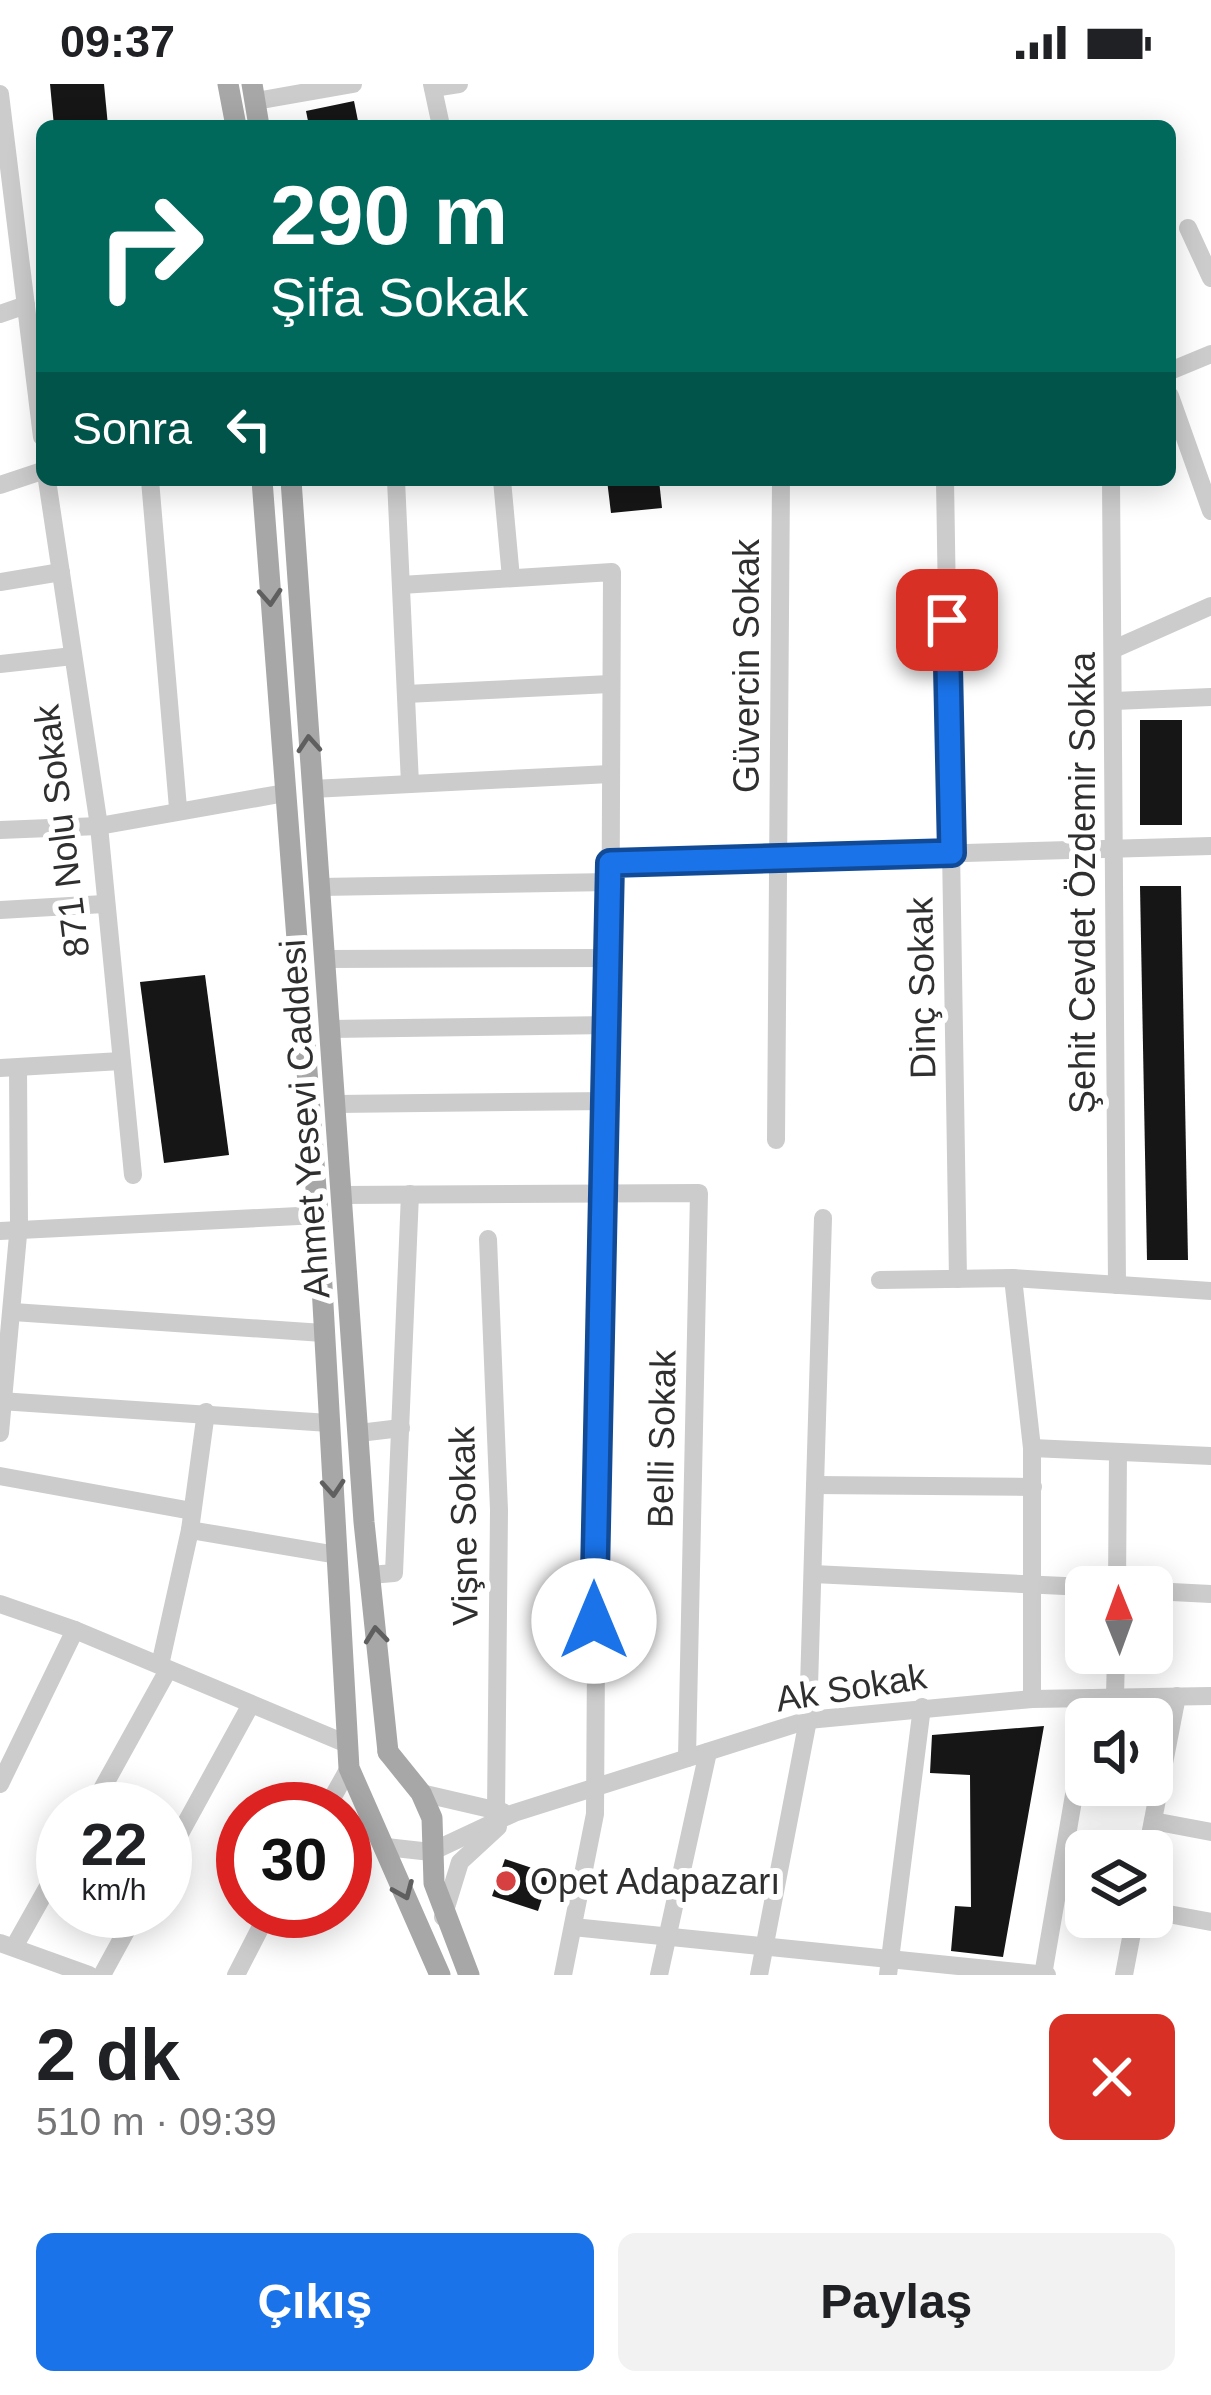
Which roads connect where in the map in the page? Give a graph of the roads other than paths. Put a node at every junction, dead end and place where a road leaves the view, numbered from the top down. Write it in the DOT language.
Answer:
graph roads {
  1 [pos="228,84"];
  2 [pos="353,84"];
  3 [pos="459,84"];
  4 [pos="433,86"];
  5 [pos="254,93"];
  6 [pos="0,94"];
  7 [pos="235,120"];
  8 [pos="440,120"];
  9 [pos="1188,228"];
  10 [pos="36,250"];
  11 [pos="20,252"];
  12 [pos="1211,278"];
  13 [pos="26,305"];
  14 [pos="0,314"];
  15 [pos="1211,354"];
  16 [pos="1176,369"];
  17 [pos="36,388"];
  18 [pos="1176,413"];
  19 [pos="36,473"];
  20 [pos="0,485"];
  21 [pos="48,486"];
  22 [pos="151,486"];
  23 [pos="262,486"];
  24 [pos="291,486"];
  25 [pos="396,486"];
  26 [pos="503,486"];
  27 [pos="781,486"];
  28 [pos="945,486"];
  29 [pos="1111,486"];
  30 [pos="1211,511"];
  31 [pos="61,572"];
  32 [pos="511,578"];
  33 [pos="0,582"];
  34 [pos="401,585"];
  35 [pos="1211,606"];
  36 [pos="1114,649"];
  37 [pos="73,656"];
  38 [pos="0,664"];
  39 [pos="610,684"];
  40 [pos="406,694"];
  41 [pos="1211,697"];
  42 [pos="1114,701"];
  43 [pos="610,774"];
  44 [pos="410,784"];
  45 [pos="312,789"];
  46 [pos="285,793"];
  47 [pos="178,808"];
  48 [pos="99,826"];
  49 [pos="0,830"];
  50 [pos="1211,846"];
  51 [pos="1117,849"];
  52 [pos="952,853"];
  53 [pos="778,858"];
  54 [pos="610,873"];
  55 [pos="320,887"];
  56 [pos="104,904"];
  57 [pos="0,910"];
  58 [pos="610,958"];
  59 [pos="325,959"];
  60 [pos="610,1025"];
  61 [pos="330,1029"];
  62 [pos="121,1061"];
  63 [pos="9,1068"];
  64 [pos="609,1101"];
  65 [pos="336,1104"];
  66 [pos="776,1140"];
  67 [pos="133,1175"];
  68 [pos="602,1191"];
  69 [pos="410,1194"];
  70 [pos="342,1195"];
  71 [pos="318,1215"];
  72 [pos="823,1218"];
  73 [pos="9,1232"];
  74 [pos="488,1239"];
  75 [pos="1013,1278"];
  76 [pos="958,1279"];
  77 [pos="880,1280"];
  78 [pos="1117,1285"];
  79 [pos="1211,1291"];
  80 [pos="13,1312"];
  81 [pos="323,1333"];
  82 [pos="2,1401"];
  83 [pos="206,1412"];
  84 [pos="329,1423"];
  85 [pos="401,1428"];
  86 [pos="0,1433"];
  87 [pos="359,1433"];
  88 [pos="1031,1448"];
  89 [pos="1118,1452"];
  90 [pos="1211,1456"];
  91 [pos="0,1476"];
  92 [pos="815,1485"];
  93 [pos="1033,1487"];
  94 [pos="191,1521"];
  95 [pos="337,1555"];
  96 [pos="1117,1566"];
  97 [pos="812,1574"];
  98 [pos="370,1575"];
  99 [pos="1036,1585"];
  100 [pos="1065,1586"];
  101 [pos="1173,1592"];
  102 [pos="1211,1594"];
  103 [pos="0,1604"];
  104 [pos="75,1630"];
  105 [pos="164,1668"];
  106 [pos="1116,1674"];
  107 [pos="1177,1696"];
  108 [pos="1211,1696"];
  109 [pos="1091,1697"];
  110 [pos="1115,1697"];
  111 [pos="1032,1699"];
  112 [pos="250,1706"];
  113 [pos="922,1707"];
  114 [pos="808,1720"];
  115 [pos="347,1744"];
  116 [pos="708,1751"];
  117 [pos="388,1752"];
  118 [pos="687,1758"];
  119 [pos="349,1768"];
  120 [pos="105,1782"];
  121 [pos="341,1782"];
  122 [pos="0,1784"];
  123 [pos="596,1787"];
  124 [pos="421,1793"];
  125 [pos="1072,1806"];
  126 [pos="192,1812"];
  127 [pos="505,1812"];
  128 [pos="1153,1820"];
  129 [pos="1151,1830"];
  130 [pos="1211,1832"];
  131 [pos="386,1847"];
  132 [pos="431,1852"];
  133 [pos="36,1901"];
  134 [pos="1173,1915"];
  135 [pos="443,1917"];
  136 [pos="1211,1922"];
  137 [pos="573,1927"];
  138 [pos="668,1936"];
  139 [pos="122,1938"];
  140 [pos="255,1938"];
  141 [pos="1131,1938"];
  142 [pos="7,1945"];
  143 [pos="765,1946"];
  144 [pos="889,1967"];
  145 [pos="89,1975"];
  146 [pos="102,1975"];
  147 [pos="236,1975"];
  148 [pos="440,1975"];
  149 [pos="470,1975"];
  150 [pos="563,1975"];
  151 [pos="659,1975"];
  152 [pos="759,1975"];
  153 [pos="1044,1975"];
  154 [pos="1124,1975"];
  1 -- 7 [label="main road"];
  2 -- 5 [label="street"];
  3 -- 4 [label="street"];
  4 -- 8 [label="street"];
  6 -- 11 [label="street"];
  9 -- 12 [label="street"];
  10 -- 11 [label="street"];
  11 -- 13 [label="street"];
  13 -- 14 [label="street"];
  13 -- 17 [label="street"];
  15 -- 16 [label="street"];
  18 -- 30 [label="street"];
  19 -- 20 [label="street"];
  21 -- 31 [label="street, 871 Nolu Sokak"];
  22 -- 47 [label="street"];
  23 -- 46 [label="main road, Ahmet Yesevi Caddesi, one-way"];
  45 -- 24 [label="main road, Ahmet Yesevi Caddesi, one-way"];
  25 -- 34 [label="street"];
  26 -- 32 [label="street"];
  27 -- 53 [label="street, Güvercin Sokak"];
  28 -- 52 [label="street, Dinç Sokak"];
  29 -- 36 [label="street, Şehit Cevdet Özdemir Sokka"];
  31 -- 33 [label="street"];
  31 -- 37 [label="street, 871 Nolu Sokak"];
  32 -- 34 [label="street"];
  32 -- 39 [label="street"];
  34 -- 40 [label="street"];
  35 -- 36 [label="street"];
  36 -- 42 [label="street, Şehit Cevdet Özdemir Sokka"];
  37 -- 38 [label="street"];
  37 -- 48 [label="street, 871 Nolu Sokak"];
  39 -- 40 [label="street"];
  39 -- 43 [label="street"];
  40 -- 44 [label="street"];
  41 -- 42 [label="street"];
  42 -- 51 [label="street, Şehit Cevdet Özdemir Sokka"];
  43 -- 44 [label="street"];
  43 -- 54 [label="street"];
  44 -- 45 [label="street"];
  45 -- 55 [label="main road, Ahmet Yesevi Caddesi"];
  46 -- 47 [label="street"];
  46 -- 71 [label="main road, Ahmet Yesevi Caddesi"];
  47 -- 48 [label="street"];
  48 -- 49 [label="street"];
  48 -- 56 [label="street, 871 Nolu Sokak"];
  50 -- 51 [label="street"];
  51 -- 52 [label="street"];
  51 -- 78 [label="street, Şehit Cevdet Özdemir Sokka"];
  52 -- 53 [label="street"];
  52 -- 76 [label="street, Dinç Sokak"];
  53 -- 54 [label="street"];
  53 -- 66 [label="street, Güvercin Sokak"];
  54 -- 55 [label="street"];
  54 -- 58 [label="street"];
  55 -- 59 [label="main road, Ahmet Yesevi Caddesi"];
  56 -- 57 [label="street"];
  56 -- 62 [label="street, 871 Nolu Sokak"];
  58 -- 59 [label="street"];
  58 -- 60 [label="street"];
  59 -- 61 [label="main road, Ahmet Yesevi Caddesi"];
  60 -- 61 [label="street"];
  60 -- 64 [label="street"];
  61 -- 65 [label="main road, Ahmet Yesevi Caddesi"];
  62 -- 63 [label="street"];
  62 -- 67 [label="street, 871 Nolu Sokak"];
  63 -- 73 [label="street"];
  64 -- 65 [label="street"];
  64 -- 68 [label="street"];
  65 -- 70 [label="main road, Ahmet Yesevi Caddesi"];
  68 -- 69 [label="street"];
  68 -- 118 [label="street, Belli Sokak"];
  68 -- 123 [label="street"];
  69 -- 70 [label="street"];
  69 -- 85 [label="street"];
  70 -- 87 [label="main road, Ahmet Yesevi Caddesi"];
  71 -- 73 [label="street"];
  71 -- 81 [label="main road, Ahmet Yesevi Caddesi"];
  72 -- 92 [label="street"];
  73 -- 80 [label="street"];
  74 -- 127 [label="street, Vişne Sokak"];
  75 -- 76 [label="street"];
  75 -- 78 [label="street"];
  75 -- 88 [label="street"];
  76 -- 77 [label="street"];
  78 -- 79 [label="street"];
  80 -- 81 [label="street"];
  80 -- 82 [label="street"];
  81 -- 84 [label="main road, Ahmet Yesevi Caddesi"];
  82 -- 83 [label="street"];
  82 -- 86 [label="street"];
  83 -- 84 [label="street"];
  83 -- 94 [label="street"];
  84 -- 95 [label="main road, Ahmet Yesevi Caddesi, one-way"];
  85 -- 87 [label="street"];
  85 -- 98 [label="street"];
  87 -- 98 [label="main road, Ahmet Yesevi Caddesi"];
  88 -- 89 [label="street"];
  88 -- 93 [label="street"];
  89 -- 90 [label="street"];
  89 -- 96 [label="street"];
  91 -- 94 [label="street"];
  92 -- 93 [label="street"];
  92 -- 97 [label="street"];
  93 -- 99 [label="street"];
  94 -- 95 [label="street"];
  94 -- 105 [label="street"];
  95 -- 115 [label="main road, Ahmet Yesevi Caddesi"];
  97 -- 99 [label="street"];
  97 -- 114 [label="street"];
  117 -- 98 [label="main road, Ahmet Yesevi Caddesi, one-way"];
  99 -- 100 [label="street"];
  99 -- 111 [label="street"];
  101 -- 102 [label="street"];
  103 -- 104 [label="street"];
  104 -- 105 [label="street"];
  104 -- 122 [label="street"];
  105 -- 112 [label="street"];
  105 -- 120 [label="street"];
  106 -- 110 [label="street"];
  107 -- 108 [label="street, Ak Sokak"];
  107 -- 110 [label="street, Ak Sokak"];
  107 -- 128 [label="street"];
  109 -- 110 [label="street, Ak Sokak"];
  109 -- 111 [label="street, Ak Sokak"];
  111 -- 113 [label="street, Ak Sokak"];
  112 -- 115 [label="street"];
  112 -- 126 [label="street"];
  113 -- 114 [label="street, Ak Sokak"];
  113 -- 144 [label="street"];
  114 -- 116 [label="street, Ak Sokak"];
  114 -- 143 [label="street"];
  115 -- 117 [label="main road"];
  115 -- 119 [label="main road, Ahmet Yesevi Caddesi"];
  116 -- 118 [label="street, Ak Sokak"];
  116 -- 138 [label="street"];
  117 -- 124 [label="main road"];
  118 -- 123 [label="street, Ak Sokak"];
  119 -- 121 [label="street"];
  119 -- 131 [label="main road"];
  123 -- 127 [label="street, Ak Sokak"];
  123 -- 137 [label="street"];
  124 -- 127 [label="street"];
  124 -- 132 [label="main road"];
  125 -- 153 [label="street"];
  127 -- 132 [label="street, Ak Sokak"];
  127 -- 135 [label="street"];
  128 -- 129 [label="street"];
  128 -- 130 [label="street"];
  131 -- 132 [label="street"];
  131 -- 148 [label="main road, one-way"];
  132 -- 135 [label="main road"];
  133 -- 142 [label="street"];
  134 -- 136 [label="street"];
  135 -- 149 [label="main road"];
  137 -- 138 [label="street"];
  137 -- 150 [label="street"];
  138 -- 143 [label="street"];
  138 -- 151 [label="street"];
  139 -- 146 [label="street"];
  140 -- 147 [label="street"];
  141 -- 154 [label="street"];
  142 -- 145 [label="street"];
  143 -- 144 [label="street"];
  143 -- 152 [label="street"];
  144 -- 153 [label="street"];
}
